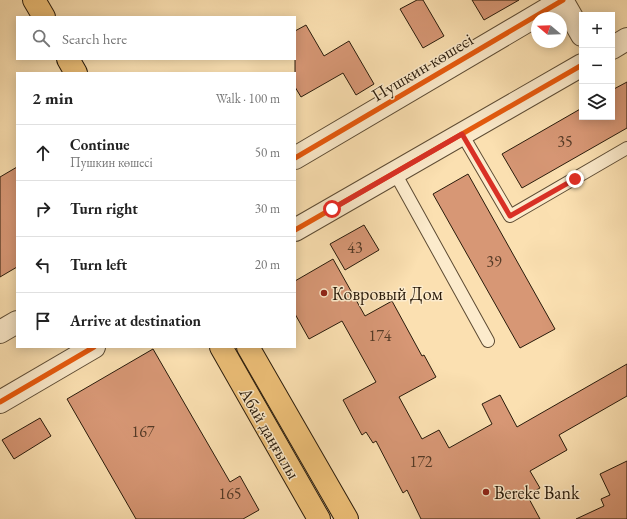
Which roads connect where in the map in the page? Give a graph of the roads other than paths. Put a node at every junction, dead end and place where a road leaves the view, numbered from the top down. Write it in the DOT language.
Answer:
graph roads {
  1 [pos="34,0"];
  2 [pos="563,0"];
  3 [pos="43,16"];
  4 [pos="579,29"];
  5 [pos="627,39"];
  6 [pos="615,46"];
  7 [pos="69,60"];
  8 [pos="579,67"];
  9 [pos="75,72"];
  10 [pos="462,134"];
  11 [pos="627,148"];
  12 [pos="296,157"];
  13 [pos="395,173"];
  14 [pos="296,229"];
  15 [pos="16,323"];
  16 [pos="0,332"];
  17 [pos="488,341"];
  18 [pos="92,348"];
  19 [pos="222,348"];
  20 [pos="249,348"];
  21 [pos="0,402"];
  22 [pos="319,519"];
  23 [pos="347,519"];
  1 -- 3 [label="main road"];
  2 -- 4 [label="street"];
  2 -- 12 [label="street, Пушкин көшесі"];
  5 -- 6 [label="street"];
  7 -- 9 [label="main road"];
  8 -- 10 [label="street"];
  10 -- 11 [label="lane"];
  10 -- 13 [label="street"];
  13 -- 14 [label="street"];
  13 -- 17 [label="lane"];
  15 -- 16 [label="street"];
  18 -- 21 [label="street"];
  19 -- 22 [label="main road, Абай даңғылы"];
  20 -- 23 [label="main road, Абай даңғылы"];
}
